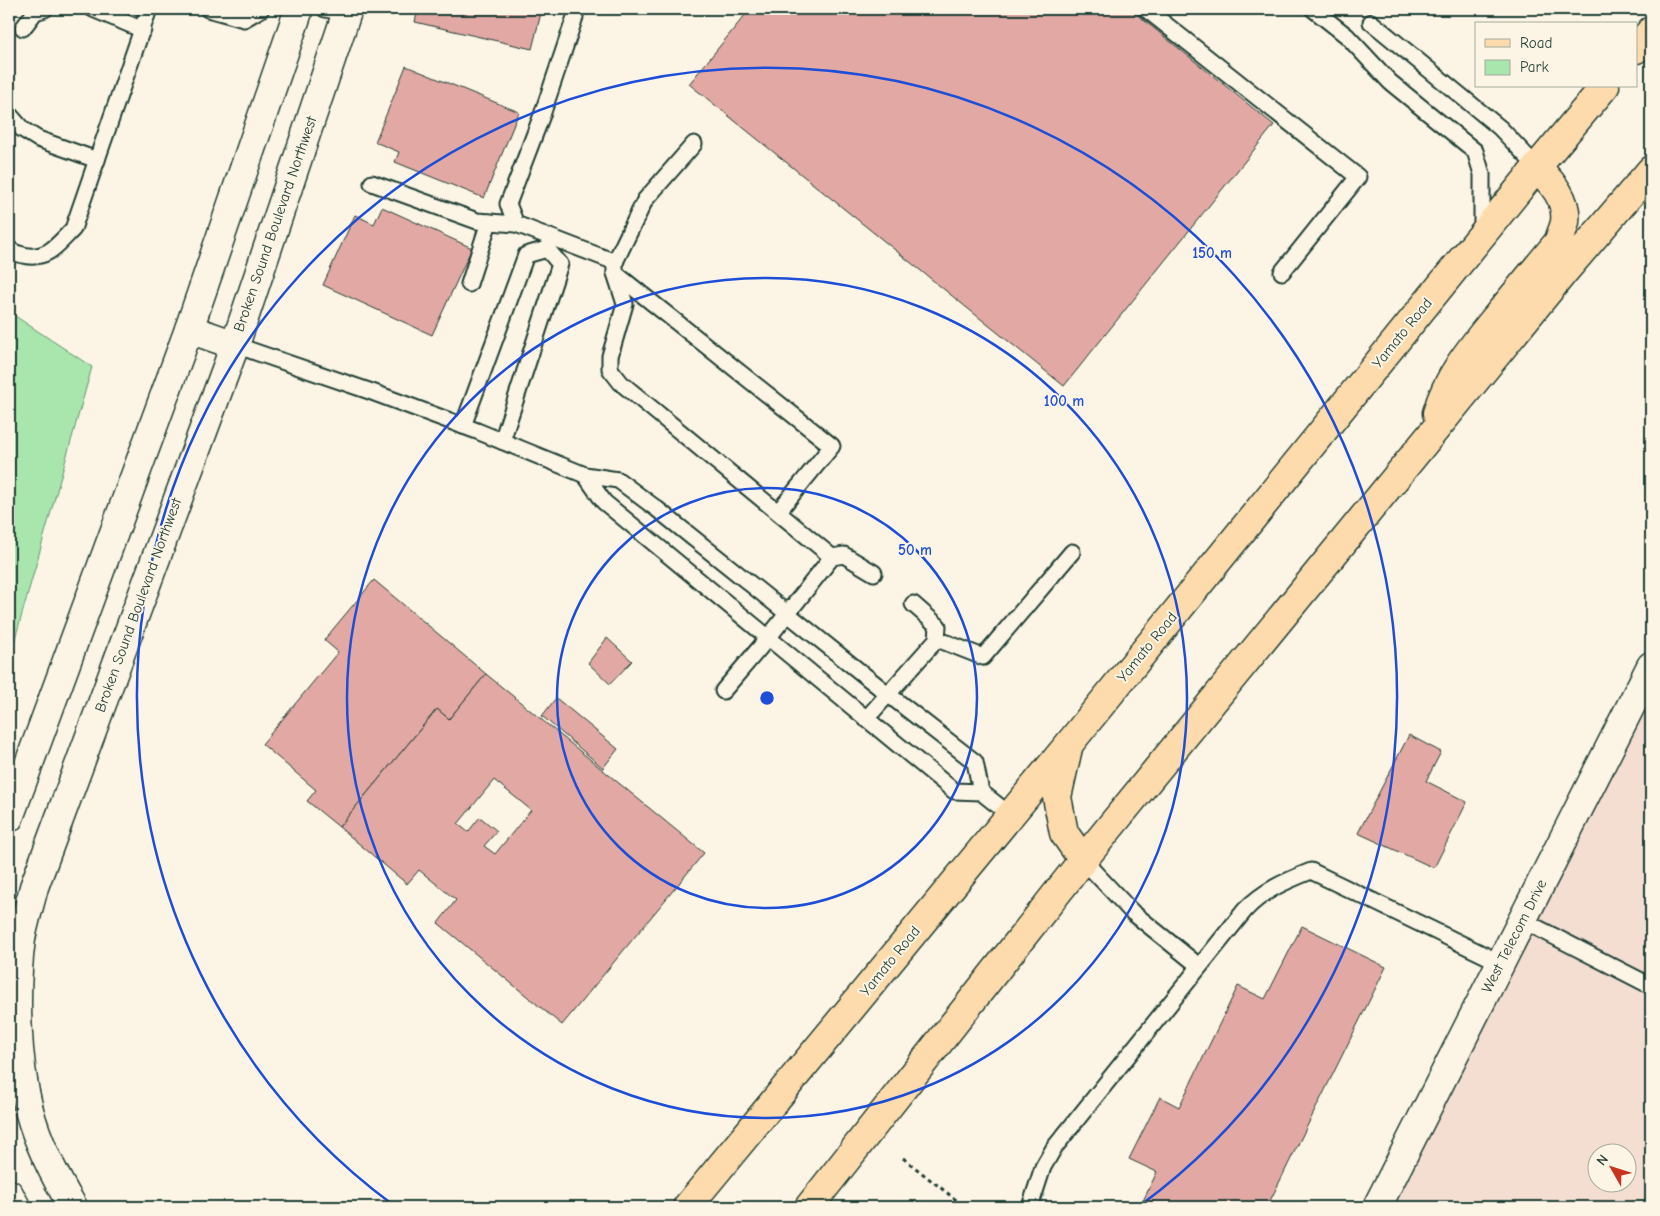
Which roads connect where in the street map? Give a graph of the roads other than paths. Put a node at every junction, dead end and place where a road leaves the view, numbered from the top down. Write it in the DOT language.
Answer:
graph roads {
  1 [pos="45,9"];
  2 [pos="94,9"];
  3 [pos="149,9"];
  4 [pos="208,9"];
  5 [pos="261,9"];
  6 [pos="299,9"];
  7 [pos="1146,9"];
  8 [pos="1313,9"];
  9 [pos="340,10"];
  10 [pos="577,11"];
  11 [pos="1371,22"];
  12 [pos="23,28"];
  13 [pos="142,30"];
  14 [pos="1651,31"];
  15 [pos="1638,47"];
  16 [pos="1603,88"];
  17 [pos="9,114"];
  18 [pos="694,144"];
  19 [pos="97,160"];
  20 [pos="1537,167"];
  21 [pos="1651,170"];
  22 [pos="372,183"];
  23 [pos="489,222"];
  24 [pos="516,224"];
  25 [pos="1482,235"];
  26 [pos="549,243"];
  27 [pos="9,249"];
  28 [pos="615,267"];
  29 [pos="1282,272"];
  30 [pos="469,284"];
  31 [pos="189,329"];
  32 [pos="234,345"];
  33 [pos="463,426"];
  34 [pos="1432,434"];
  35 [pos="502,441"];
  36 [pos="585,475"];
  37 [pos="778,512"];
  38 [pos="1072,552"];
  39 [pos="832,557"];
  40 [pos="874,573"];
  41 [pos="913,604"];
  42 [pos="786,613"];
  43 [pos="768,638"];
  44 [pos="938,639"];
  45 [pos="1651,666"];
  46 [pos="723,691"];
  47 [pos="888,694"];
  48 [pos="866,719"];
  49 [pos="1068,744"];
  50 [pos="981,792"];
  51 [pos="1010,815"];
  52 [pos="9,818"];
  53 [pos="1083,860"];
  54 [pos="1522,920"];
  55 [pos="1501,963"];
  56 [pos="1199,966"];
  57 [pos="1651,986"];
  58 [pos="13,998"];
  59 [pos="9,1194"];
  60 [pos="16,1207"];
  61 [pos="72,1207"];
  62 [pos="687,1207"];
  63 [pos="808,1207"];
  64 [pos="1030,1207"];
  65 [pos="1377,1207"];
  1 -- 12 [label="lane"];
  2 -- 13 [label="lane"];
  3 -- 13 [label="lane"];
  4 -- 5 [label="lane"];
  6 -- 31 [label="street"];
  7 -- 29 [label="lane"];
  8 -- 25 [label="lane"];
  9 -- 32 [label="street, Broken Sound Boulevard Northwest"];
  10 -- 24 [label="lane"];
  11 -- 20 [label="lane"];
  13 -- 19 [label="lane"];
  14 -- 15 [label="main road"];
  16 -- 20 [label="main road, Yamato Road"];
  17 -- 19 [label="lane"];
  18 -- 28 [label="lane"];
  19 -- 27 [label="lane"];
  20 -- 25 [label="main road, Yamato Road"];
  20 -- 34 [label="main road"];
  21 -- 34 [label="main road"];
  22 -- 23 [label="lane"];
  23 -- 24 [label="lane"];
  23 -- 30 [label="lane"];
  24 -- 26 [label="lane"];
  25 -- 49 [label="main road, Yamato Road"];
  26 -- 28 [label="lane"];
  26 -- 33 [label="lane"];
  26 -- 35 [label="lane"];
  28 -- 37 [label="lane"];
  28 -- 37 [label="lane"];
  31 -- 32 [label="street"];
  31 -- 52 [label="street"];
  32 -- 33 [label="lane"];
  32 -- 58 [label="street, Broken Sound Boulevard Northwest"];
  33 -- 35 [label="lane"];
  34 -- 53 [label="main road"];
  35 -- 36 [label="lane"];
  36 -- 42 [label="lane"];
  36 -- 43 [label="lane"];
  37 -- 39 [label="lane"];
  38 -- 44 [label="lane"];
  39 -- 40 [label="lane"];
  39 -- 42 [label="lane"];
  41 -- 44 [label="lane"];
  42 -- 43 [label="lane"];
  42 -- 47 [label="lane"];
  43 -- 46 [label="lane"];
  43 -- 48 [label="lane"];
  44 -- 47 [label="lane"];
  45 -- 54 [label="street, West Telecom Drive"];
  47 -- 48 [label="lane"];
  47 -- 50 [label="lane"];
  48 -- 50 [label="lane"];
  49 -- 51 [label="main road, Yamato Road"];
  49 -- 53 [label="main road"];
  50 -- 51 [label="lane"];
  51 -- 62 [label="main road, Yamato Road"];
  53 -- 56 [label="lane"];
  53 -- 63 [label="main road"];
  54 -- 55 [label="street, West Telecom Drive"];
  54 -- 57 [label="lane"];
  55 -- 56 [label="lane"];
  55 -- 65 [label="street, West Telecom Drive"];
  56 -- 64 [label="lane"];
  58 -- 61 [label="street, Broken Sound Boulevard Northwest"];
  59 -- 60 [label="street"];
}
